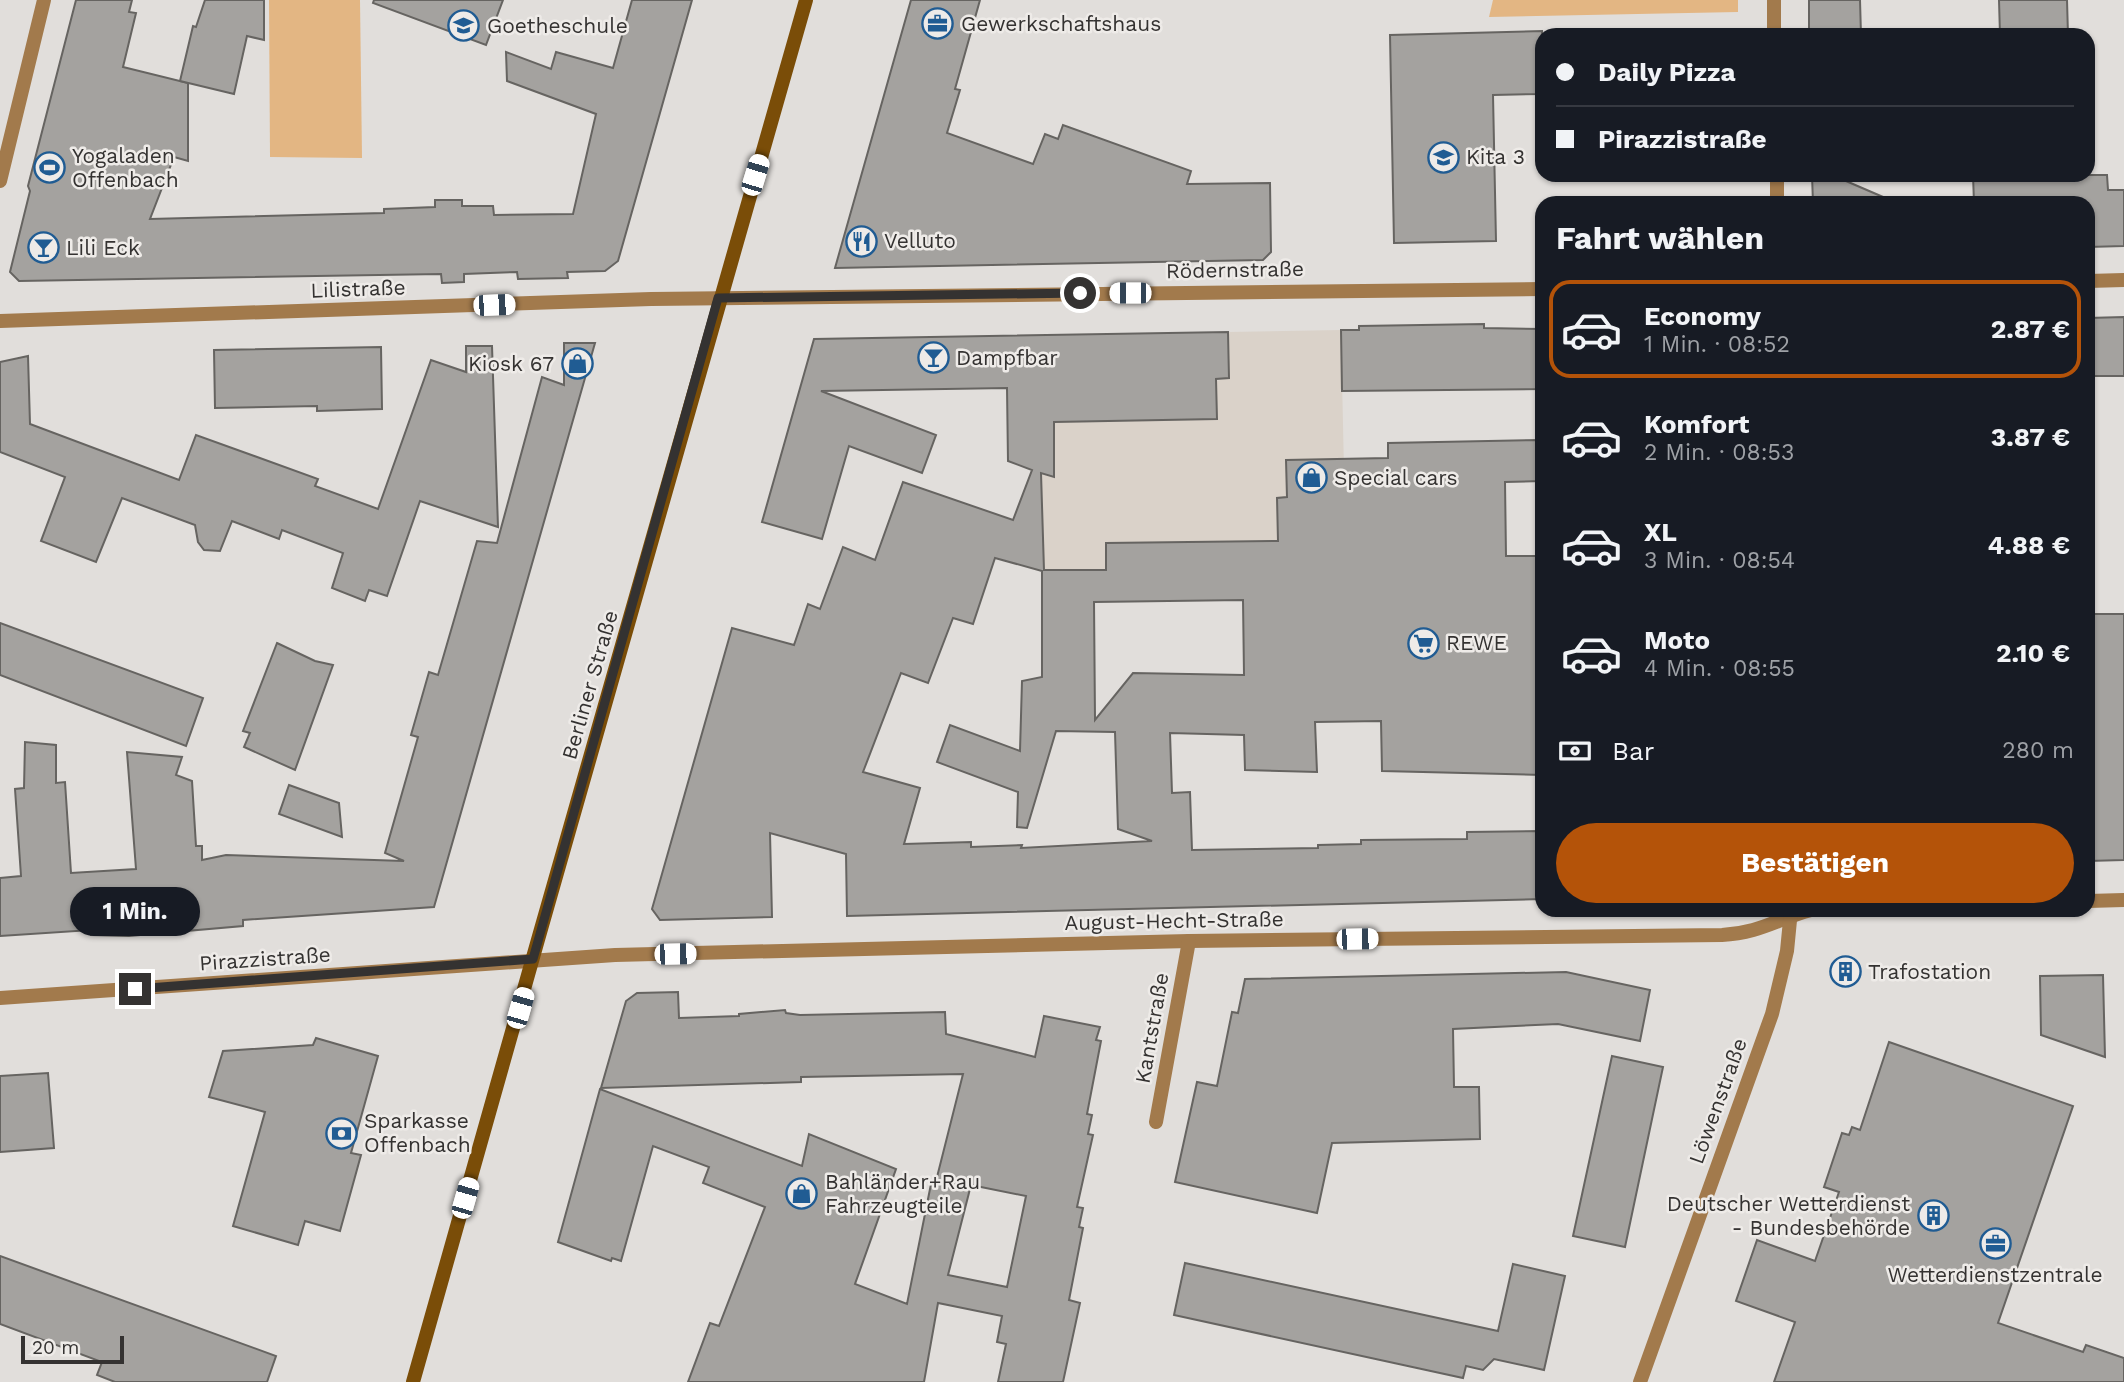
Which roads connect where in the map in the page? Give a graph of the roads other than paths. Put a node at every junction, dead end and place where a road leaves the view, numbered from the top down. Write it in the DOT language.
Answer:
graph roads {
  1 [pos="44,0"];
  2 [pos="806,0"];
  3 [pos="1774,0"];
  4 [pos="1774,28"];
  5 [pos="0,181"];
  6 [pos="2124,280"];
  7 [pos="2095,281"];
  8 [pos="1535,289"];
  9 [pos="718,298"];
  10 [pos="0,321"];
  11 [pos="2124,900"];
  12 [pos="2095,901"];
  13 [pos="1783,917"];
  14 [pos="1790,917"];
  15 [pos="1189,941"];
  16 [pos="533,959"];
  17 [pos="0,998"];
  18 [pos="1156,1122"];
  19 [pos="413,1382"];
  20 [pos="1640,1382"];
  1 -- 5 [label="street"];
  2 -- 9 [label="main road, Berliner Straße"];
  3 -- 4 [label="street"];
  6 -- 7 [label="street"];
  8 -- 9 [label="street, Rödernstraße"];
  9 -- 10 [label="street, Lilistraße"];
  9 -- 16 [label="main road, Berliner Straße"];
  11 -- 12 [label="street"];
  13 -- 15 [label="street, August-Hecht-Straße"];
  14 -- 20 [label="street, Löwenstraße"];
  15 -- 16 [label="street, August-Hecht-Straße"];
  15 -- 18 [label="street, Kantstraße"];
  16 -- 17 [label="street, Pirazzistraße"];
  16 -- 19 [label="main road, Berliner Straße"];
}
